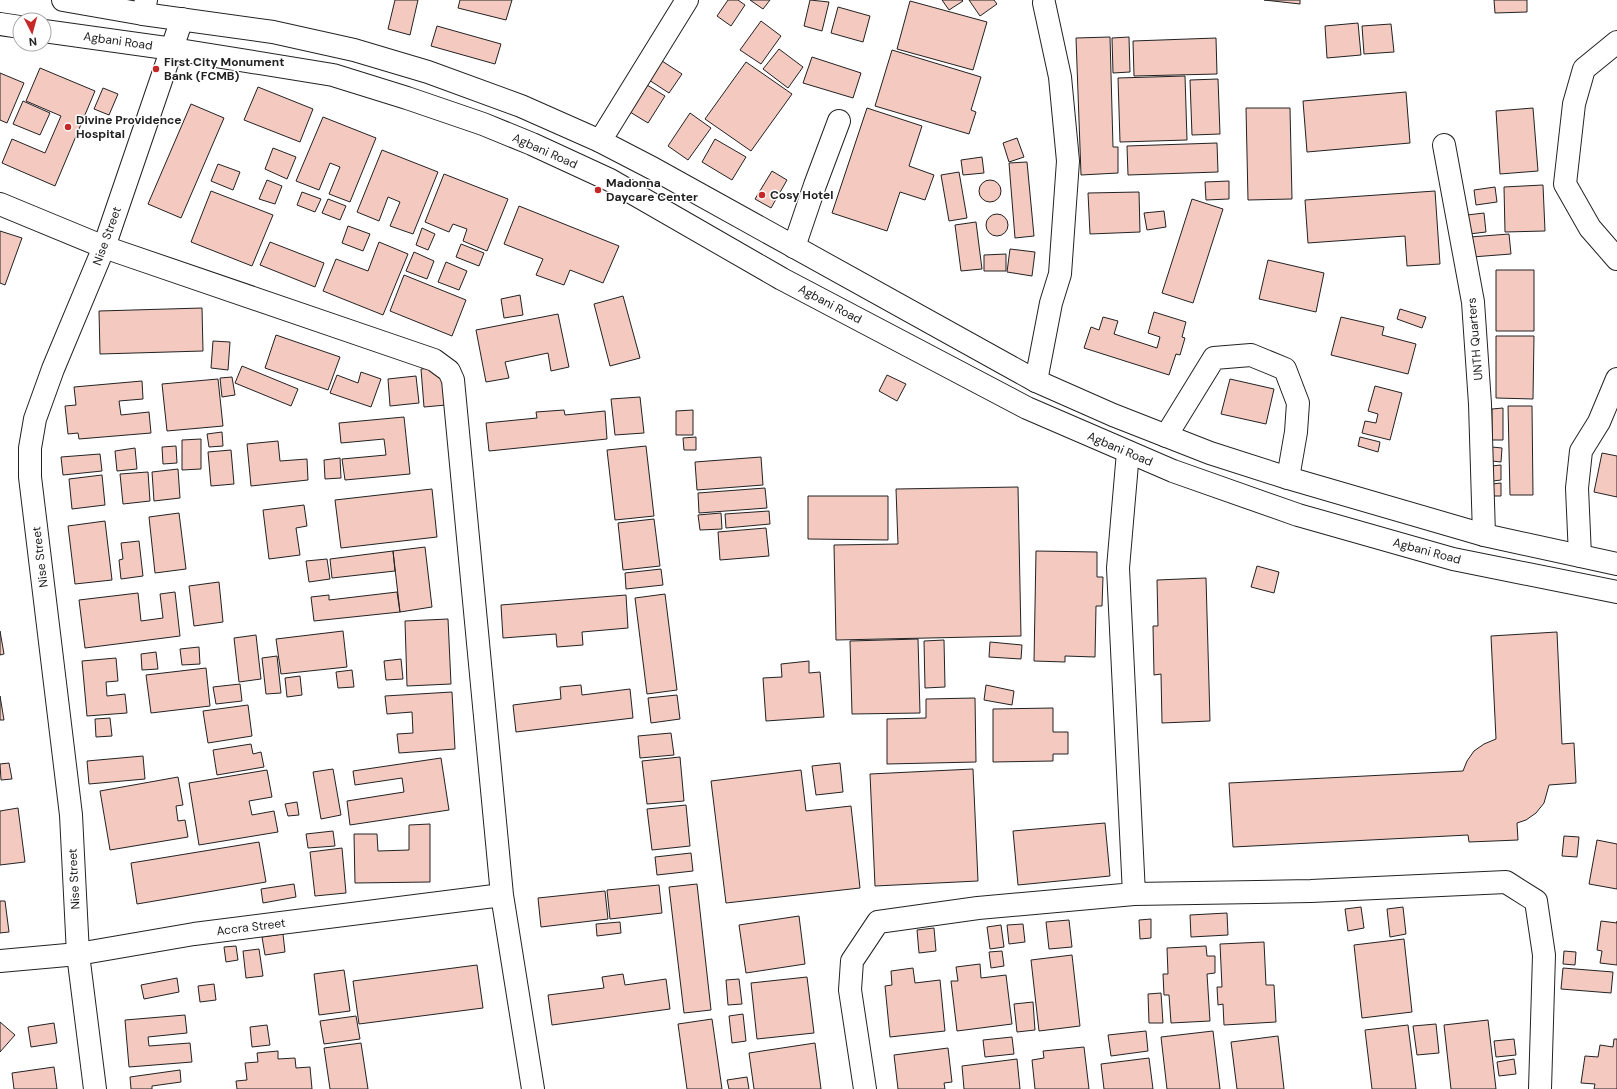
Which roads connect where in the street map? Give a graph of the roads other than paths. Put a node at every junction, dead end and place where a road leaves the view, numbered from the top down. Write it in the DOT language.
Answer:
graph roads {
  1 [pos="63,0"];
  2 [pos="687,0"];
  3 [pos="1044,3"];
  4 [pos="144,7"];
  5 [pos="182,19"];
  6 [pos="0,24"];
  7 [pos="12,26"];
  8 [pos="52,32"];
  9 [pos="1617,42"];
  10 [pos="173,49"];
  11 [pos="839,121"];
  12 [pos="600,141"];
  13 [pos="1444,145"];
  14 [pos="0,204"];
  15 [pos="104,247"];
  16 [pos="794,247"];
  17 [pos="1617,259"];
  18 [pos="1617,378"];
  19 [pos="1036,382"];
  20 [pos="1166,436"];
  21 [pos="1128,452"];
  22 [pos="1288,478"];
  23 [pos="1484,535"];
  24 [pos="1580,556"];
  25 [pos="1617,564"];
  26 [pos="1617,592"];
  27 [pos="1134,894"];
  28 [pos="502,895"];
  29 [pos="78,954"];
  30 [pos="0,961"];
  31 [pos="95,1089"];
  32 [pos="533,1089"];
  33 [pos="865,1089"];
  34 [pos="1540,1089"];
  1 -- 4 [label="street"];
  2 -- 12 [label="street"];
  3 -- 19 [label="street"];
  4 -- 5 [label="street"];
  5 -- 10 [label="street, Nise Street"];
  5 -- 12 [label="street"];
  6 -- 7 [label="street"];
  8 -- 10 [label="street, Agbani Road"];
  9 -- 17 [label="street"];
  10 -- 15 [label="street, Nise Street"];
  10 -- 21 [label="street, Agbani Road"];
  11 -- 16 [label="street"];
  12 -- 16 [label="street"];
  13 -- 23 [label="street, UNTH Quarters"];
  14 -- 15 [label="street"];
  15 -- 28 [label="street"];
  15 -- 29 [label="street, Nise Street"];
  16 -- 19 [label="street"];
  18 -- 24 [label="street"];
  19 -- 20 [label="street"];
  20 -- 22 [label="street"];
  20 -- 22 [label="street"];
  21 -- 26 [label="street, Agbani Road"];
  21 -- 27 [label="street"];
  22 -- 23 [label="street"];
  23 -- 24 [label="street"];
  24 -- 25 [label="street"];
  27 -- 33 [label="street"];
  27 -- 34 [label="street"];
  28 -- 29 [label="street, Accra Street"];
  28 -- 32 [label="street"];
  29 -- 30 [label="street, Accra Street"];
  29 -- 31 [label="street, Nise Street"];
}
